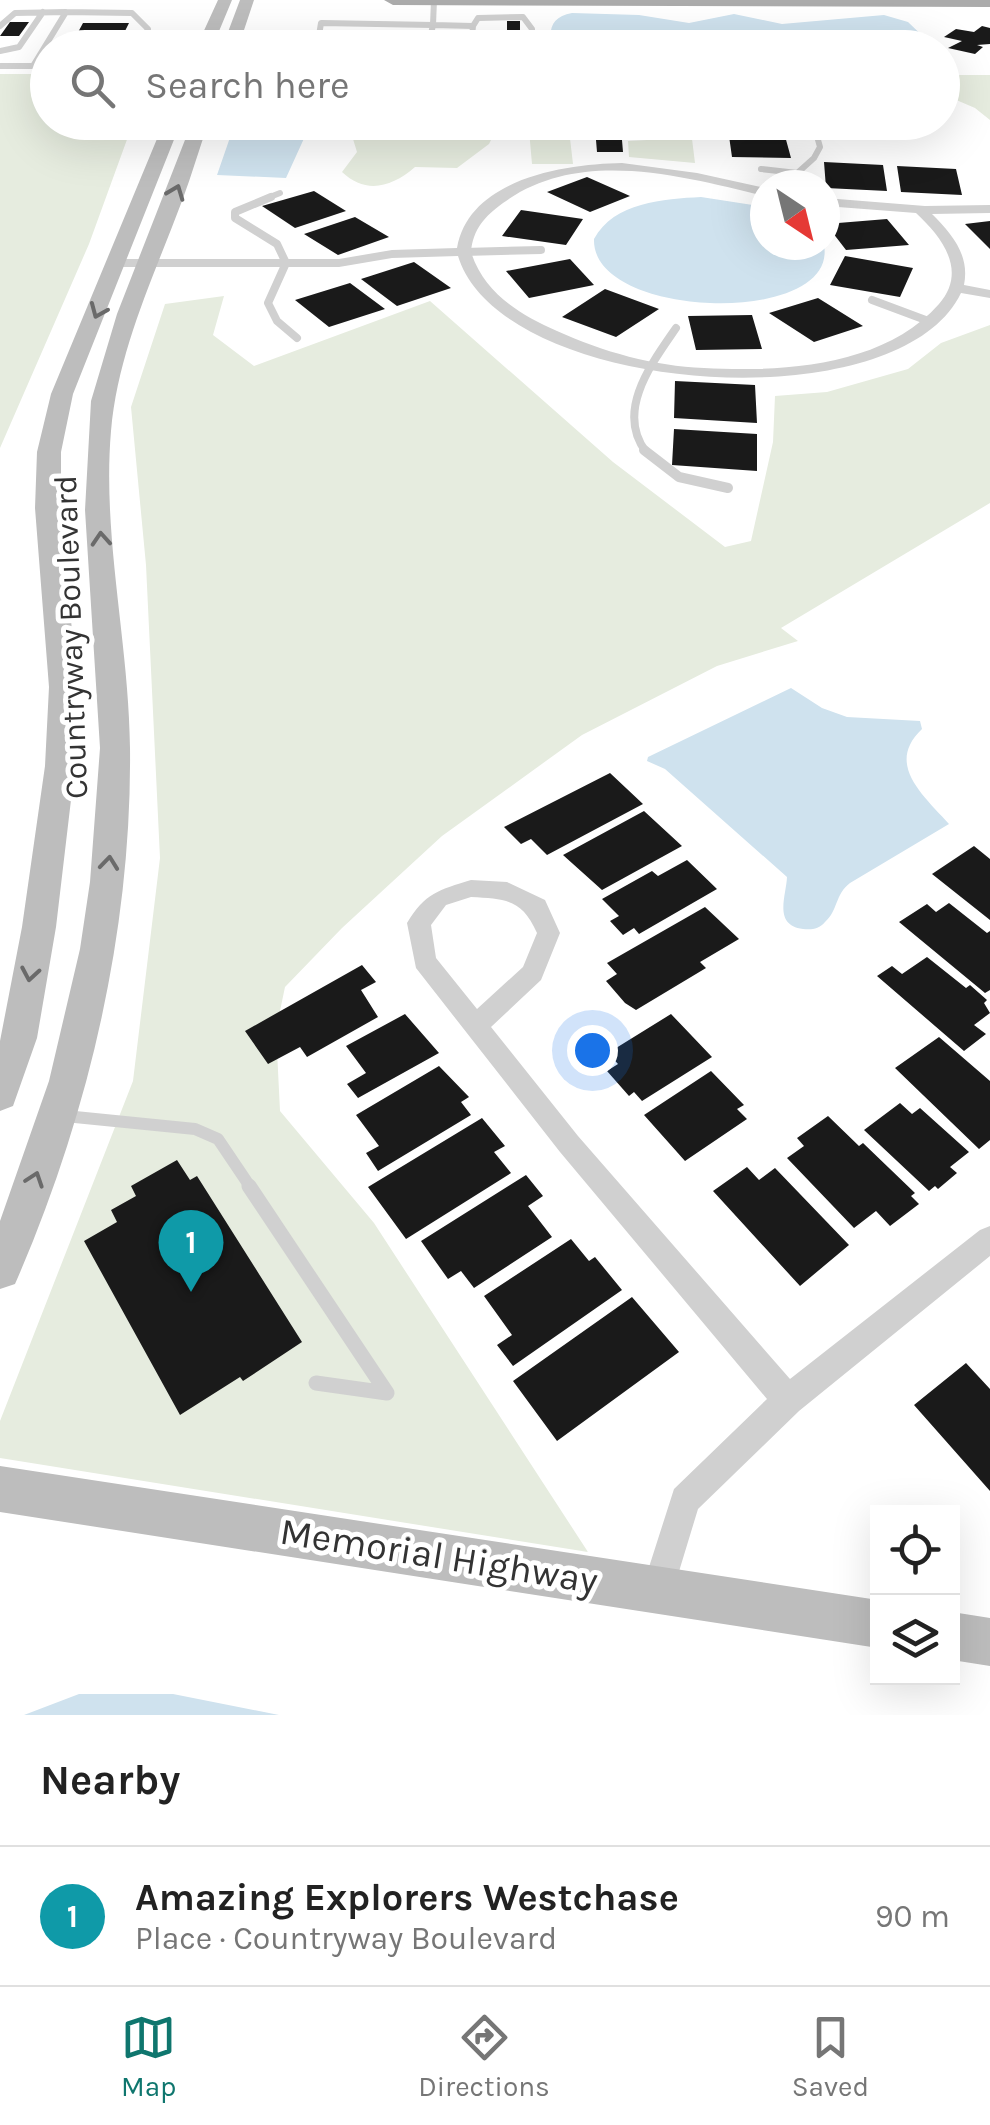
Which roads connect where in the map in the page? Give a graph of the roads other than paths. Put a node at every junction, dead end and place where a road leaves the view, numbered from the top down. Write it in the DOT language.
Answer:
graph roads {
  1 [pos="225,0"];
  2 [pos="247,0"];
  3 [pos="393,0"];
  4 [pos="434,0"];
  5 [pos="990,2"];
  6 [pos="43,12"];
  7 [pos="66,12"];
  8 [pos="432,25"];
  9 [pos="0,26"];
  10 [pos="473,26"];
  11 [pos="31,30"];
  12 [pos="55,30"];
  13 [pos="148,30"];
  14 [pos="212,30"];
  15 [pos="236,30"];
  16 [pos="321,30"];
  17 [pos="431,30"];
  18 [pos="473,30"];
  19 [pos="531,30"];
  20 [pos="30,31"];
  21 [pos="0,51"];
  22 [pos="0,66"];
  23 [pos="30,66"];
  24 [pos="166,140"];
  25 [pos="194,140"];
  26 [pos="818,140"];
  27 [pos="761,169"];
  28 [pos="768,170"];
  29 [pos="801,170"];
  30 [pos="750,189"];
  31 [pos="280,193"];
  32 [pos="840,203"];
  33 [pos="990,209"];
  34 [pos="920,210"];
  35 [pos="541,250"];
  36 [pos="464,252"];
  37 [pos="118,263"];
  38 [pos="148,263"];
  39 [pos="286,264"];
  40 [pos="956,288"];
  41 [pos="990,294"];
  42 [pos="872,300"];
  43 [pos="931,322"];
  44 [pos="676,328"];
  45 [pos="297,338"];
  46 [pos="651,365"];
  47 [pos="728,488"];
  48 [pos="108,630"];
  49 [pos="57,637"];
  50 [pos="477,1024"];
  51 [pos="0,1095"];
  52 [pos="56,1116"];
  53 [pos="990,1239"];
  54 [pos="0,1270"];
  55 [pos="316,1383"];
  56 [pos="788,1400"];
  57 [pos="0,1489"];
  58 [pos="658,1589"];
  59 [pos="870,1623"];
  60 [pos="960,1637"];
  61 [pos="990,1642"];
  1 -- 14 [label="street"];
  2 -- 15 [label="street"];
  3 -- 4 [label="main road"];
  4 -- 5 [label="main road"];
  4 -- 8 [label="lane"];
  6 -- 7 [label="lane"];
  6 -- 9 [label="lane"];
  6 -- 11 [label="lane"];
  7 -- 12 [label="lane"];
  7 -- 13 [label="lane"];
  8 -- 10 [label="lane"];
  8 -- 16 [label="lane"];
  8 -- 17 [label="lane"];
  10 -- 18 [label="lane"];
  10 -- 19 [label="lane"];
  20 -- 21 [label="lane"];
  22 -- 23 [label="lane"];
  24 -- 37 [label="street, Countryway Boulevard"];
  38 -- 25 [label="street, Countryway Boulevard, one-way"];
  26 -- 29 [label="lane"];
  27 -- 28 [label="lane"];
  30 -- 36 [label="street"];
  31 -- 39 [label="lane"];
  32 -- 34 [label="street"];
  33 -- 34 [label="street"];
  34 -- 40 [label="street"];
  35 -- 36 [label="lane"];
  36 -- 39 [label="street"];
  36 -- 46 [label="street"];
  37 -- 38 [label="street"];
  37 -- 49 [label="street, Countryway Boulevard, one-way"];
  38 -- 39 [label="street"];
  48 -- 38 [label="street, Countryway Boulevard, one-way"];
  39 -- 45 [label="lane"];
  40 -- 41 [label="street"];
  40 -- 43 [label="street"];
  42 -- 43 [label="lane"];
  43 -- 46 [label="street"];
  44 -- 46 [label="lane"];
  46 -- 47 [label="lane"];
  48 -- 49 [label="street"];
  52 -- 48 [label="street, Countryway Boulevard, one-way"];
  49 -- 51 [label="street, Countryway Boulevard, one-way"];
  50 -- 50 [label="street"];
  50 -- 56 [label="street"];
  54 -- 52 [label="street, Countryway Boulevard, one-way"];
  52 -- 55 [label="lane"];
  53 -- 56 [label="street"];
  56 -- 58 [label="street"];
  57 -- 58 [label="street, Memorial Highway"];
  58 -- 59 [label="street, Memorial Highway"];
  60 -- 61 [label="street"];
}
